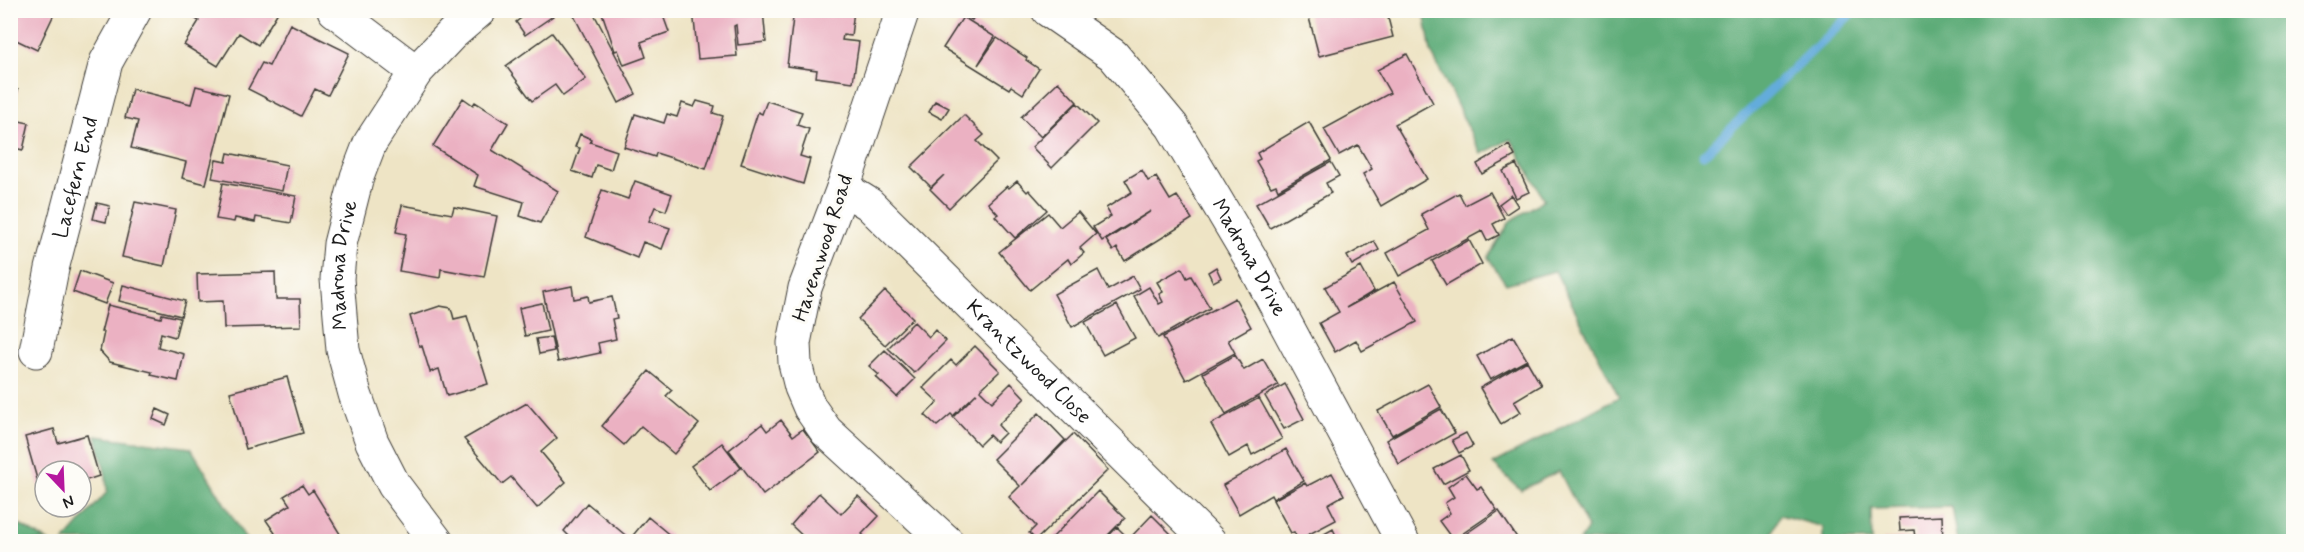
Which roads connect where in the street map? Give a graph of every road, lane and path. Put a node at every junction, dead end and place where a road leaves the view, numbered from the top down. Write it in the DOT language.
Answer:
graph roads {
  1 [pos="135,10"];
  2 [pos="334,10"];
  3 [pos="480,10"];
  4 [pos="903,10"];
  5 [pos="1048,10"];
  6 [pos="416,72"];
  7 [pos="843,188"];
  8 [pos="36,351"];
  9 [pos="437,542"];
  10 [pos="947,542"];
  11 [pos="1210,542"];
  12 [pos="1403,542"];
  1 -- 8 [label="street, Lacefern End"];
  2 -- 6 [label="street"];
  3 -- 6 [label="street, Madrona Drive"];
  4 -- 7 [label="street, Havenwood Road"];
  5 -- 12 [label="street, Madrona Drive"];
  6 -- 9 [label="street, Madrona Drive"];
  7 -- 10 [label="street, Havenwood Road"];
  7 -- 11 [label="street, Krantzwood Close"];
}
